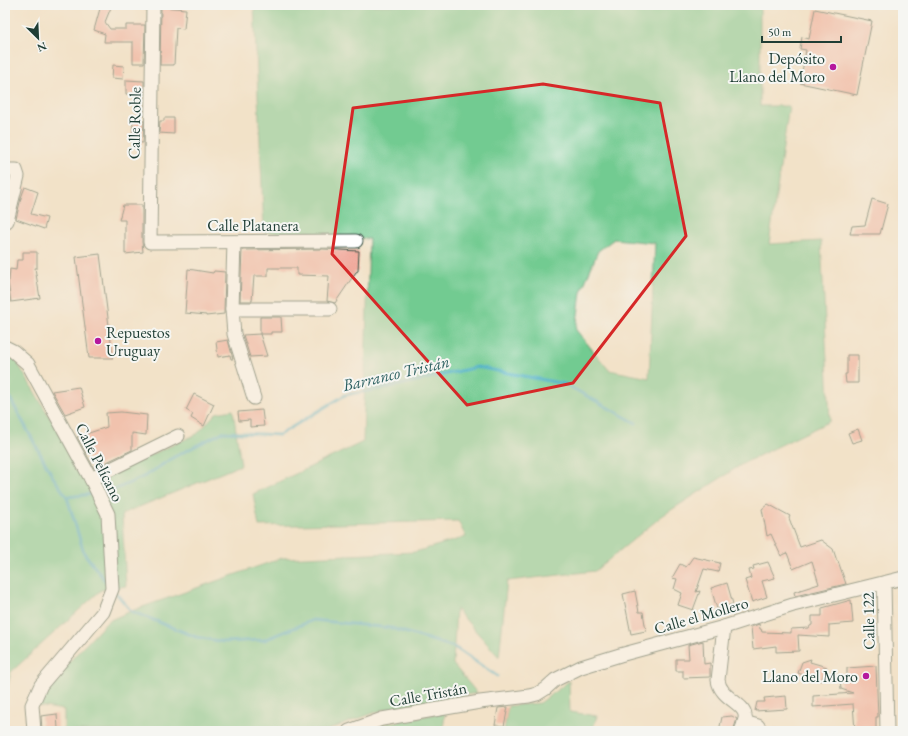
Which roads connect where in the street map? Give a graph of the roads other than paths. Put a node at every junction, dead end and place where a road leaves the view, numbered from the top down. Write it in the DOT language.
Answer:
graph roads {
  1 [pos="152,5"];
  2 [pos="5,172"];
  3 [pos="7,221"];
  4 [pos="356,241"];
  5 [pos="150,242"];
  6 [pos="234,242"];
  7 [pos="232,309"];
  8 [pos="330,309"];
  9 [pos="5,347"];
  10 [pos="254,398"];
  11 [pos="178,436"];
  12 [pos="91,479"];
  13 [pos="903,578"];
  14 [pos="884,583"];
  15 [pos="724,627"];
  16 [pos="514,698"];
  17 [pos="743,726"];
  18 [pos="34,731"];
  19 [pos="349,731"];
  20 [pos="761,731"];
  21 [pos="887,731"];
  1 -- 5 [label="street, Calle Roble"];
  2 -- 3 [label="street"];
  4 -- 6 [label="street, Calle Platanera"];
  5 -- 6 [label="street, Calle Platanera"];
  6 -- 7 [label="street"];
  7 -- 8 [label="street"];
  7 -- 10 [label="street"];
  9 -- 12 [label="street, Calle Pelícano"];
  11 -- 12 [label="street"];
  12 -- 18 [label="street, Calle Pelícano"];
  13 -- 14 [label="street, Calle el Mollero"];
  14 -- 15 [label="street, Calle el Mollero"];
  14 -- 21 [label="street, Calle 122"];
  15 -- 16 [label="street, Calle el Mollero"];
  15 -- 17 [label="street"];
  16 -- 19 [label="street, Calle Tristán"];
  17 -- 20 [label="street"];
}
